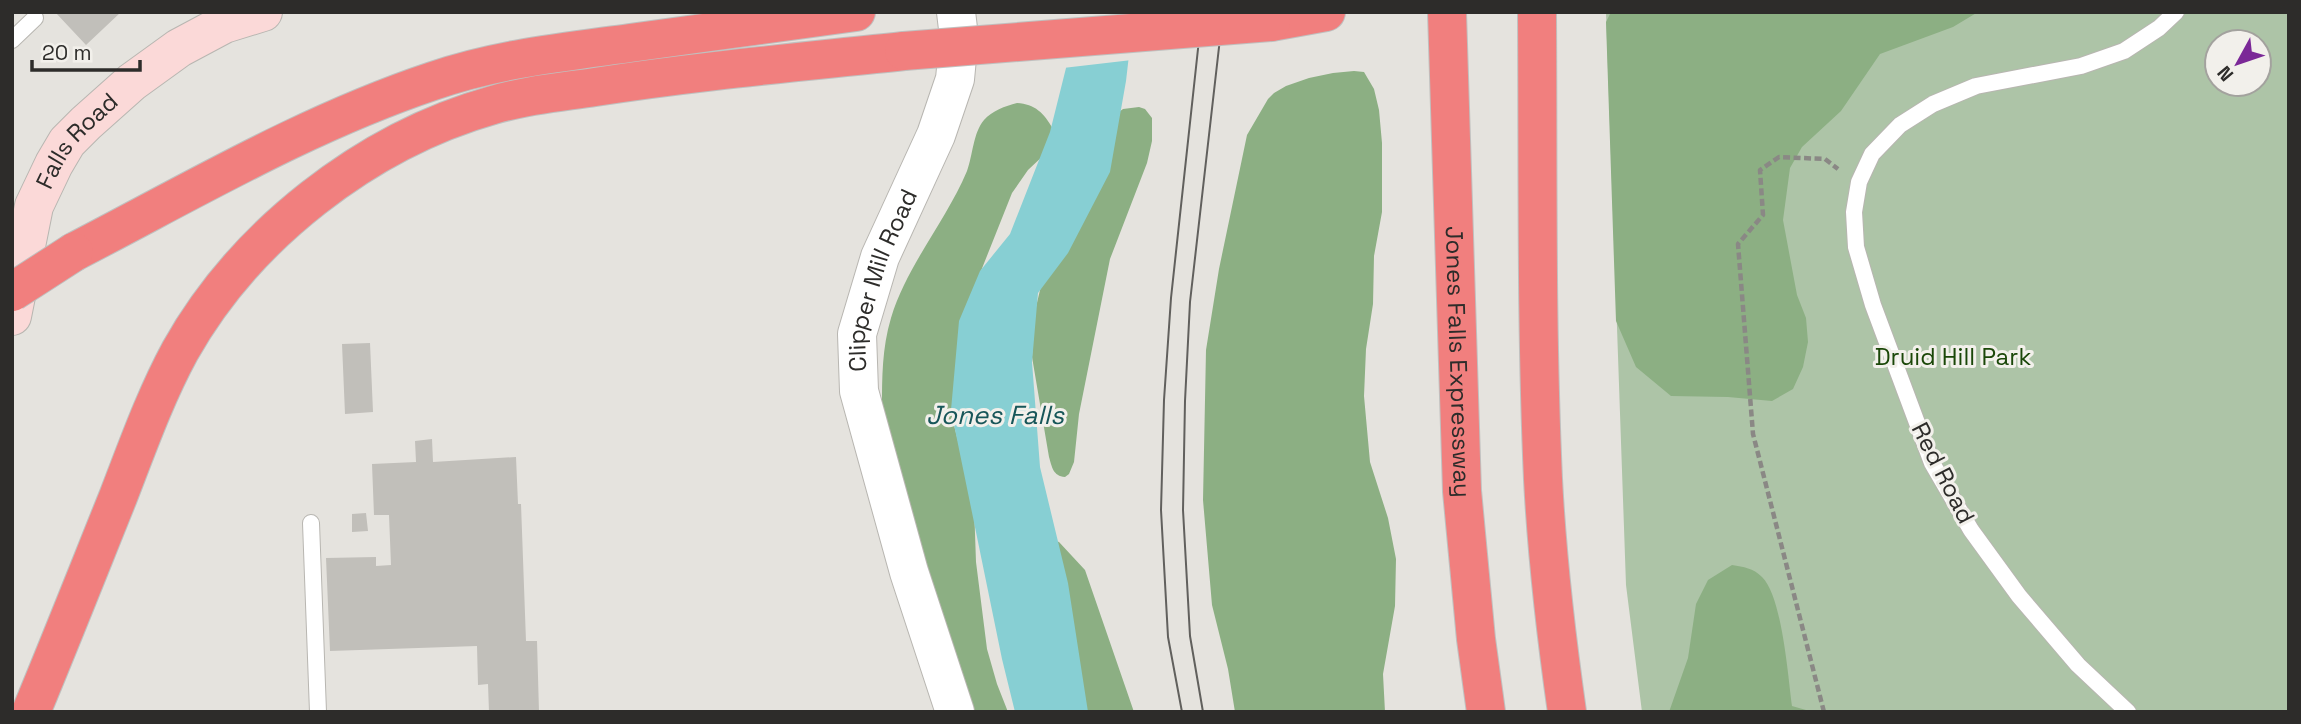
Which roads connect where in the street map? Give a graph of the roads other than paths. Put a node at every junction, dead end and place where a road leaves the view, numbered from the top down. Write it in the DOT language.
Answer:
graph roads {
  1 [pos="263,12"];
  2 [pos="856,12"];
  3 [pos="957,12"];
  4 [pos="1326,12"];
  5 [pos="1537,12"];
  6 [pos="2176,12"];
  7 [pos="34,18"];
  8 [pos="1448,24"];
  9 [pos="12,40"];
  10 [pos="23,206"];
  11 [pos="12,292"];
  12 [pos="12,316"];
  13 [pos="311,523"];
  14 [pos="31,712"];
  15 [pos="318,712"];
  16 [pos="955,712"];
  17 [pos="1486,712"];
  18 [pos="1567,712"];
  19 [pos="2128,712"];
  1 -- 10 [label="main road, Falls Road"];
  2 -- 11 [label="highway, bridge"];
  3 -- 16 [label="street, Clipper Mill Road"];
  4 -- 14 [label="highway, bridge"];
  5 -- 18 [label="highway"];
  6 -- 19 [label="lane, Red Road"];
  7 -- 9 [label="lane"];
  8 -- 17 [label="highway, Jones Falls Expressway"];
  10 -- 12 [label="main road, Falls Road"];
  13 -- 15 [label="lane"];
}
